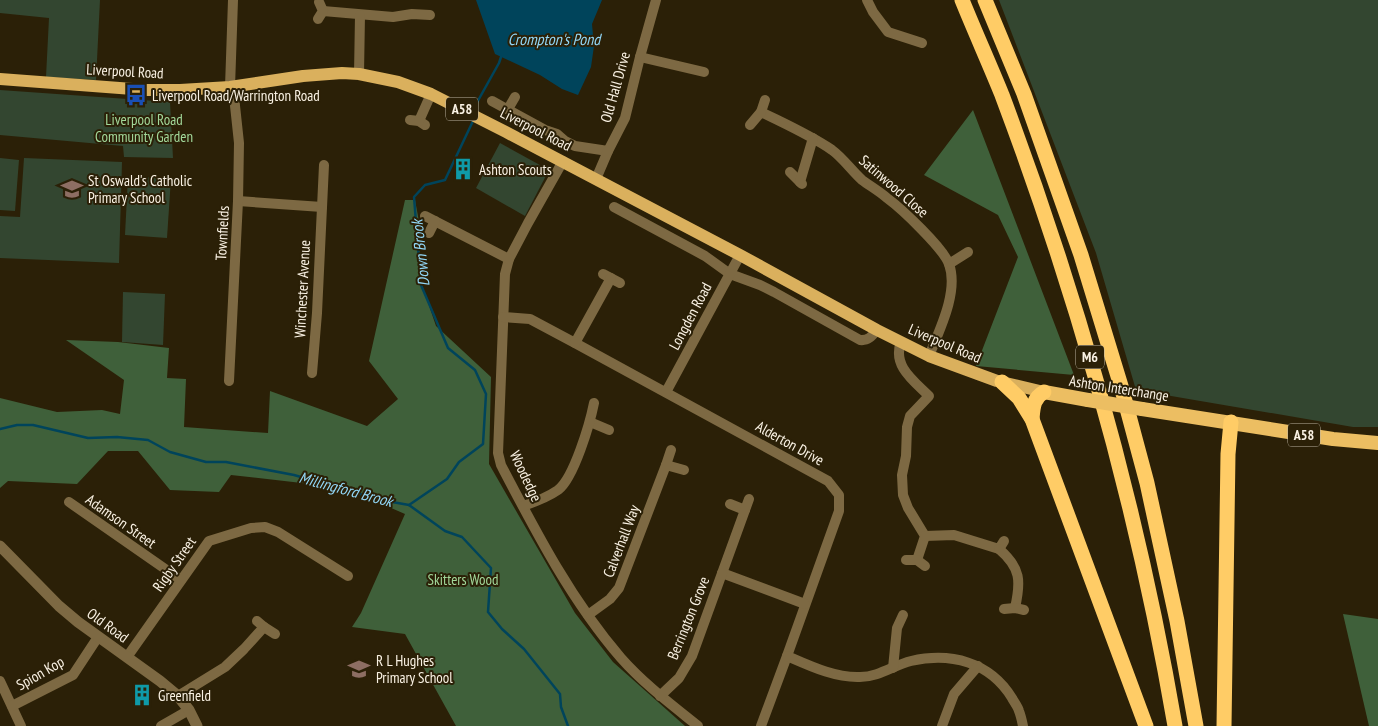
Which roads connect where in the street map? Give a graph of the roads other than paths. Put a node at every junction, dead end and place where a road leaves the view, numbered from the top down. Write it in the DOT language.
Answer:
graph roads {
  1 [pos="233,0"];
  2 [pos="656,0"];
  3 [pos="867,0"];
  4 [pos="962,0"];
  5 [pos="985,0"];
  6 [pos="320,11"];
  7 [pos="360,15"];
  8 [pos="430,15"];
  9 [pos="922,43"];
  10 [pos="640,58"];
  11 [pos="704,72"];
  12 [pos="359,74"];
  13 [pos="0,80"];
  14 [pos="232,87"];
  15 [pos="431,94"];
  16 [pos="514,97"];
  17 [pos="765,100"];
  18 [pos="492,101"];
  19 [pos="508,109"];
  20 [pos="761,112"];
  21 [pos="418,122"];
  22 [pos="750,125"];
  23 [pos="813,138"];
  24 [pos="608,151"];
  25 [pos="563,161"];
  26 [pos="324,165"];
  27 [pos="790,172"];
  28 [pos="596,179"];
  29 [pos="238,201"];
  30 [pos="322,207"];
  31 [pos="614,207"];
  32 [pos="425,216"];
  33 [pos="435,221"];
  34 [pos="429,233"];
  35 [pos="968,252"];
  36 [pos="740,255"];
  37 [pos="508,259"];
  38 [pos="949,264"];
  39 [pos="730,274"];
  40 [pos="611,278"];
  41 [pos="503,317"];
  42 [pos="876,330"];
  43 [pos="901,342"];
  44 [pos="576,343"];
  45 [pos="928,356"];
  46 [pos="312,373"];
  47 [pos="228,381"];
  48 [pos="1002,382"];
  49 [pos="666,392"];
  50 [pos="1044,392"];
  51 [pos="594,404"];
  52 [pos="1032,419"];
  53 [pos="590,422"];
  54 [pos="1231,422"];
  55 [pos="610,430"];
  56 [pos="1378,443"];
  57 [pos="670,450"];
  58 [pos="666,465"];
  59 [pos="684,470"];
  60 [pos="749,499"];
  61 [pos="69,502"];
  62 [pos="730,504"];
  63 [pos="523,506"];
  64 [pos="745,510"];
  65 [pos="925,536"];
  66 [pos="0,546"];
  67 [pos="906,560"];
  68 [pos="722,573"];
  69 [pos="348,576"];
  70 [pos="181,580"];
  71 [pos="805,604"];
  72 [pos="1015,609"];
  73 [pos="588,615"];
  74 [pos="903,615"];
  75 [pos="275,634"];
  76 [pos="98,638"];
  77 [pos="787,656"];
  78 [pos="127,657"];
  79 [pos="978,666"];
  80 [pos="893,668"];
  81 [pos="0,681"];
  82 [pos="178,696"];
  83 [pos="660,696"];
  84 [pos="12,706"];
  85 [pos="189,710"];
  86 [pos="21,726"];
  87 [pos="161,726"];
  88 [pos="197,726"];
  89 [pos="698,726"];
  90 [pos="760,726"];
  91 [pos="942,726"];
  92 [pos="1023,726"];
  93 [pos="1146,726"];
  94 [pos="1175,726"];
  95 [pos="1196,726"];
  96 [pos="1224,726"];
  1 -- 14 [label="street, Townfields"];
  2 -- 10 [label="street, Old Hall Drive"];
  3 -- 9 [label="street"];
  4 -- 94 [label="highway, M6"];
  5 -- 95 [label="highway, M6"];
  6 -- 7 [label="street"];
  7 -- 8 [label="street"];
  7 -- 12 [label="street"];
  10 -- 11 [label="street"];
  10 -- 24 [label="street, Old Hall Drive"];
  12 -- 14 [label="main road, Liverpool Road / A58"];
  12 -- 15 [label="main road, Liverpool Road / A58"];
  13 -- 14 [label="main road, Liverpool Road / A58"];
  14 -- 29 [label="street, Townfields"];
  15 -- 21 [label="street"];
  15 -- 25 [label="main road, Liverpool Road / A58"];
  16 -- 19 [label="street"];
  17 -- 20 [label="street"];
  18 -- 19 [label="street"];
  19 -- 24 [label="street"];
  20 -- 22 [label="street"];
  20 -- 23 [label="street, Satinwood Close"];
  23 -- 27 [label="street"];
  23 -- 38 [label="street, Satinwood Close"];
  24 -- 28 [label="street, Old Hall Drive"];
  25 -- 28 [label="main road, Liverpool Road / A58"];
  25 -- 37 [label="street, Woodedge"];
  26 -- 30 [label="street, Winchester Avenue"];
  28 -- 36 [label="main road, Liverpool Road / A58"];
  29 -- 30 [label="street"];
  29 -- 47 [label="street, Townfields"];
  30 -- 46 [label="street, Winchester Avenue"];
  31 -- 39 [label="street"];
  32 -- 33 [label="street"];
  33 -- 34 [label="street"];
  33 -- 37 [label="street"];
  35 -- 38 [label="street"];
  36 -- 39 [label="street, Longden Road"];
  36 -- 42 [label="main road, Liverpool Road / A58"];
  37 -- 41 [label="street, Woodedge"];
  38 -- 45 [label="street, Satinwood Close"];
  39 -- 42 [label="street"];
  39 -- 49 [label="street, Longden Road"];
  40 -- 44 [label="street"];
  41 -- 44 [label="street, Alderton Drive"];
  41 -- 63 [label="street, Woodedge"];
  42 -- 43 [label="main road, Liverpool Road / A58"];
  43 -- 45 [label="main road, Liverpool Road / A58"];
  43 -- 65 [label="street"];
  44 -- 49 [label="street, Alderton Drive"];
  45 -- 48 [label="main road, Liverpool Road / A58"];
  48 -- 50 [label="main road, Ashton Interchange / A58"];
  48 -- 52 [label="highway"];
  49 -- 71 [label="street, Alderton Drive"];
  50 -- 52 [label="highway"];
  50 -- 54 [label="highway, Ashton Interchange / A58, bridge"];
  51 -- 53 [label="street"];
  52 -- 93 [label="highway"];
  53 -- 55 [label="street"];
  53 -- 63 [label="street"];
  54 -- 56 [label="highway, A58"];
  54 -- 96 [label="highway"];
  57 -- 58 [label="street, Calverhall Way"];
  58 -- 59 [label="street"];
  58 -- 73 [label="street, Calverhall Way"];
  60 -- 64 [label="street, Berrington Grove"];
  61 -- 70 [label="street, Adamson Street"];
  62 -- 64 [label="street"];
  63 -- 73 [label="street, Woodedge"];
  64 -- 68 [label="street, Berrington Grove"];
  65 -- 67 [label="street"];
  65 -- 72 [label="street"];
  66 -- 76 [label="street, Old Road"];
  68 -- 71 [label="street, Berrington Grove"];
  68 -- 83 [label="street, Berrington Grove"];
  69 -- 70 [label="street, Rigby Street"];
  70 -- 78 [label="street, Rigby Street"];
  71 -- 77 [label="street, Alderton Drive"];
  73 -- 83 [label="street, Woodedge"];
  74 -- 80 [label="street"];
  75 -- 82 [label="street"];
  76 -- 78 [label="street, Old Road"];
  76 -- 84 [label="street, Spion Kop"];
  77 -- 80 [label="street"];
  77 -- 90 [label="street, Alderton Drive"];
  78 -- 82 [label="street, Old Road"];
  79 -- 80 [label="street"];
  79 -- 91 [label="street"];
  79 -- 92 [label="street"];
  81 -- 84 [label="street"];
  82 -- 85 [label="street, Old Road"];
  83 -- 89 [label="street, Woodedge"];
  84 -- 86 [label="street"];
  85 -- 87 [label="street"];
  85 -- 88 [label="street, Old Road"];
}
